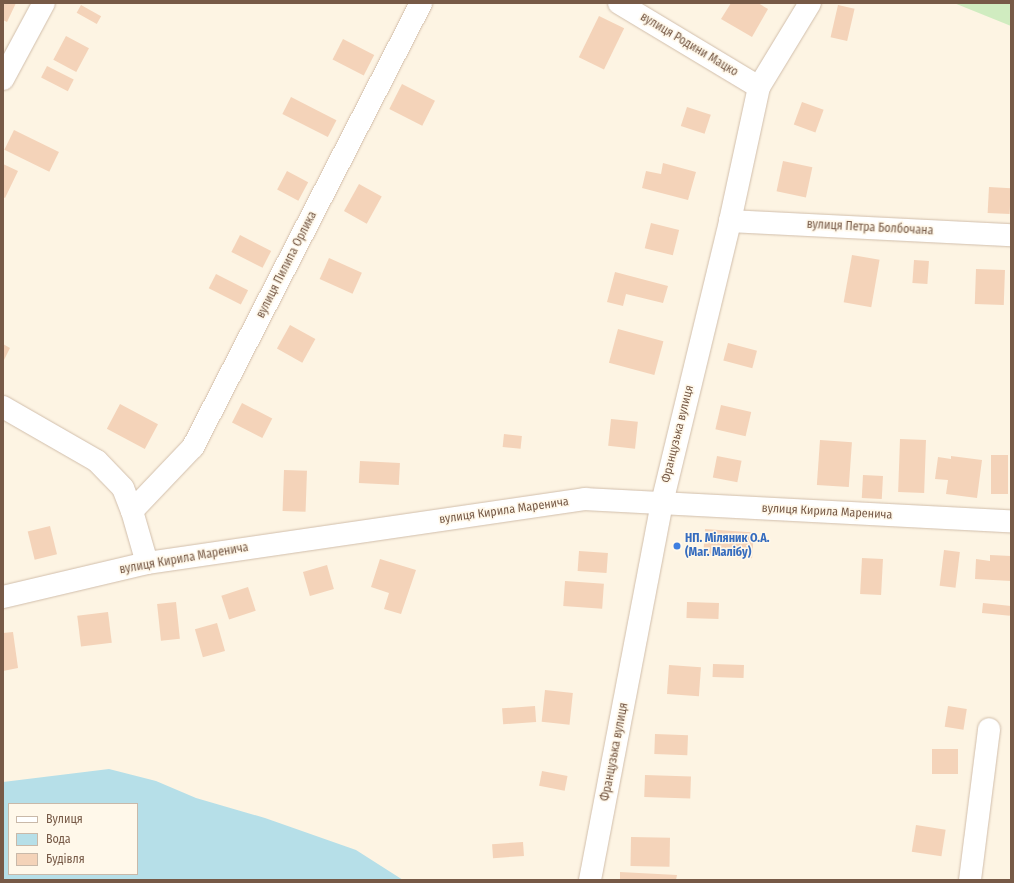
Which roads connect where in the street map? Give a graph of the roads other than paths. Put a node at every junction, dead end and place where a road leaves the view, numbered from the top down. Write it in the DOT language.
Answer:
graph roads {
  1 [pos="44,3"];
  2 [pos="421,3"];
  3 [pos="620,3"];
  4 [pos="810,3"];
  5 [pos="3,79"];
  6 [pos="759,87"];
  7 [pos="730,221"];
  8 [pos="1011,235"];
  9 [pos="3,407"];
  10 [pos="662,503"];
  11 [pos="132,511"];
  12 [pos="1011,521"];
  13 [pos="147,563"];
  14 [pos="3,597"];
  15 [pos="989,729"];
  16 [pos="590,880"];
  17 [pos="970,880"];
  1 -- 5 [label="street"];
  2 -- 11 [label="street, вулиця Пилипа Орлика"];
  3 -- 6 [label="street, вулиця Родини Мацко"];
  4 -- 6 [label="street, Французька вулиця"];
  6 -- 7 [label="street, Французька вулиця"];
  7 -- 8 [label="street, вулиця Петра Болбочана"];
  7 -- 10 [label="street, Французька вулиця"];
  9 -- 11 [label="street"];
  10 -- 12 [label="street, вулиця Кирила Маренича"];
  10 -- 13 [label="street, вулиця Кирила Маренича"];
  10 -- 16 [label="street, Французька вулиця"];
  11 -- 13 [label="street"];
  13 -- 14 [label="street, вулиця Кирила Маренича"];
  15 -- 17 [label="street"];
}
